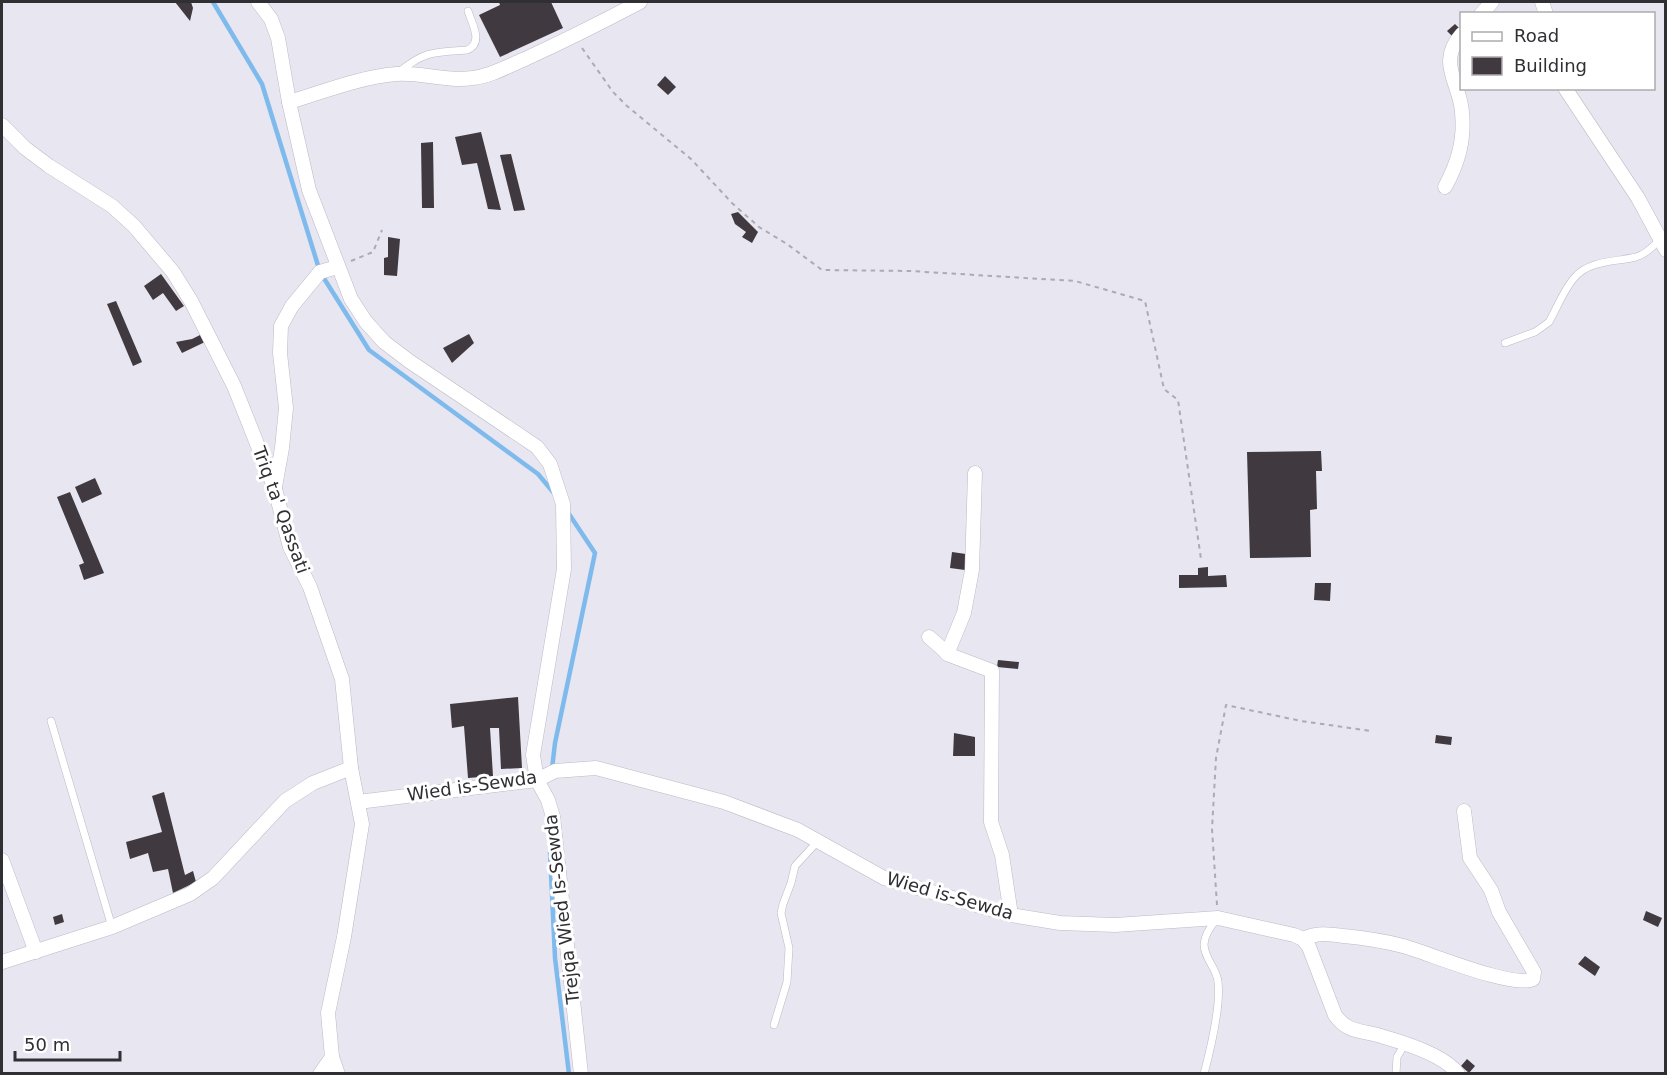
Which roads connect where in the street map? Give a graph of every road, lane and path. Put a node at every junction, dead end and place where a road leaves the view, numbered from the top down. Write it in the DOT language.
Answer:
graph roads {
  1 [pos="258,2"];
  2 [pos="640,2"];
  3 [pos="468,11"];
  4 [pos="1460,36"];
  5 [pos="575,37"];
  6 [pos="396,74"];
  7 [pos="1566,90"];
  8 [pos="289,102"];
  9 [pos="2,125"];
  10 [pos="1445,187"];
  11 [pos="382,230"];
  12 [pos="1662,245"];
  13 [pos="338,267"];
  14 [pos="1505,343"];
  15 [pos="975,473"];
  16 [pos="275,489"];
  17 [pos="1201,559"];
  18 [pos="929,637"];
  19 [pos="947,653"];
  20 [pos="51,721"];
  21 [pos="1371,731"];
  22 [pos="351,768"];
  23 [pos="537,780"];
  24 [pos="358,802"];
  25 [pos="1464,811"];
  26 [pos="818,841"];
  27 [pos="2,860"];
  28 [pos="1011,915"];
  29 [pos="1218,918"];
  30 [pos="112,927"];
  31 [pos="1303,939"];
  32 [pos="36,952"];
  33 [pos="2,962"];
  34 [pos="774,1025"];
  35 [pos="1405,1044"];
  36 [pos="332,1057"];
  37 [pos="320,1074"];
  38 [pos="338,1074"];
  39 [pos="581,1074"];
  40 [pos="1204,1074"];
  41 [pos="1396,1074"];
  42 [pos="1458,1074"];
  1 -- 8 [label="street, Trejqa Wied Is-Sewda"];
  2 -- 5 [label="street"];
  3 -- 6 [label="lane"];
  4 -- 10 [label="street"];
  5 -- 6 [label="street"];
  5 -- 17 [label="path"];
  6 -- 8 [label="street"];
  7 -- 12 [label="street"];
  8 -- 13 [label="street, Trejqa Wied Is-Sewda"];
  9 -- 16 [label="street, Triq ta' Qassati"];
  11 -- 13 [label="path"];
  12 -- 14 [label="lane"];
  13 -- 16 [label="street"];
  13 -- 23 [label="street, Trejqa Wied Is-Sewda"];
  15 -- 19 [label="street"];
  16 -- 22 [label="street, Triq ta' Qassati"];
  18 -- 19 [label="street"];
  19 -- 28 [label="street"];
  20 -- 30 [label="lane"];
  21 -- 29 [label="path"];
  22 -- 24 [label="street, Triq ta' Qassati"];
  22 -- 30 [label="street"];
  23 -- 24 [label="street, Wied is-Sewda"];
  23 -- 26 [label="street, Wied is-Sewda"];
  23 -- 39 [label="street, Trejqa Wied Is-Sewda"];
  24 -- 36 [label="street, Triq ta' Qassati"];
  25 -- 31 [label="street"];
  26 -- 28 [label="street, Wied is-Sewda"];
  26 -- 34 [label="lane"];
  27 -- 32 [label="street"];
  28 -- 29 [label="street, Wied is-Sewda"];
  29 -- 31 [label="street, Wied is-Sewda"];
  29 -- 40 [label="lane"];
  30 -- 32 [label="street"];
  31 -- 35 [label="street"];
  32 -- 33 [label="street"];
  35 -- 41 [label="lane"];
  35 -- 42 [label="street"];
  36 -- 37 [label="street"];
  36 -- 38 [label="street"];
}
